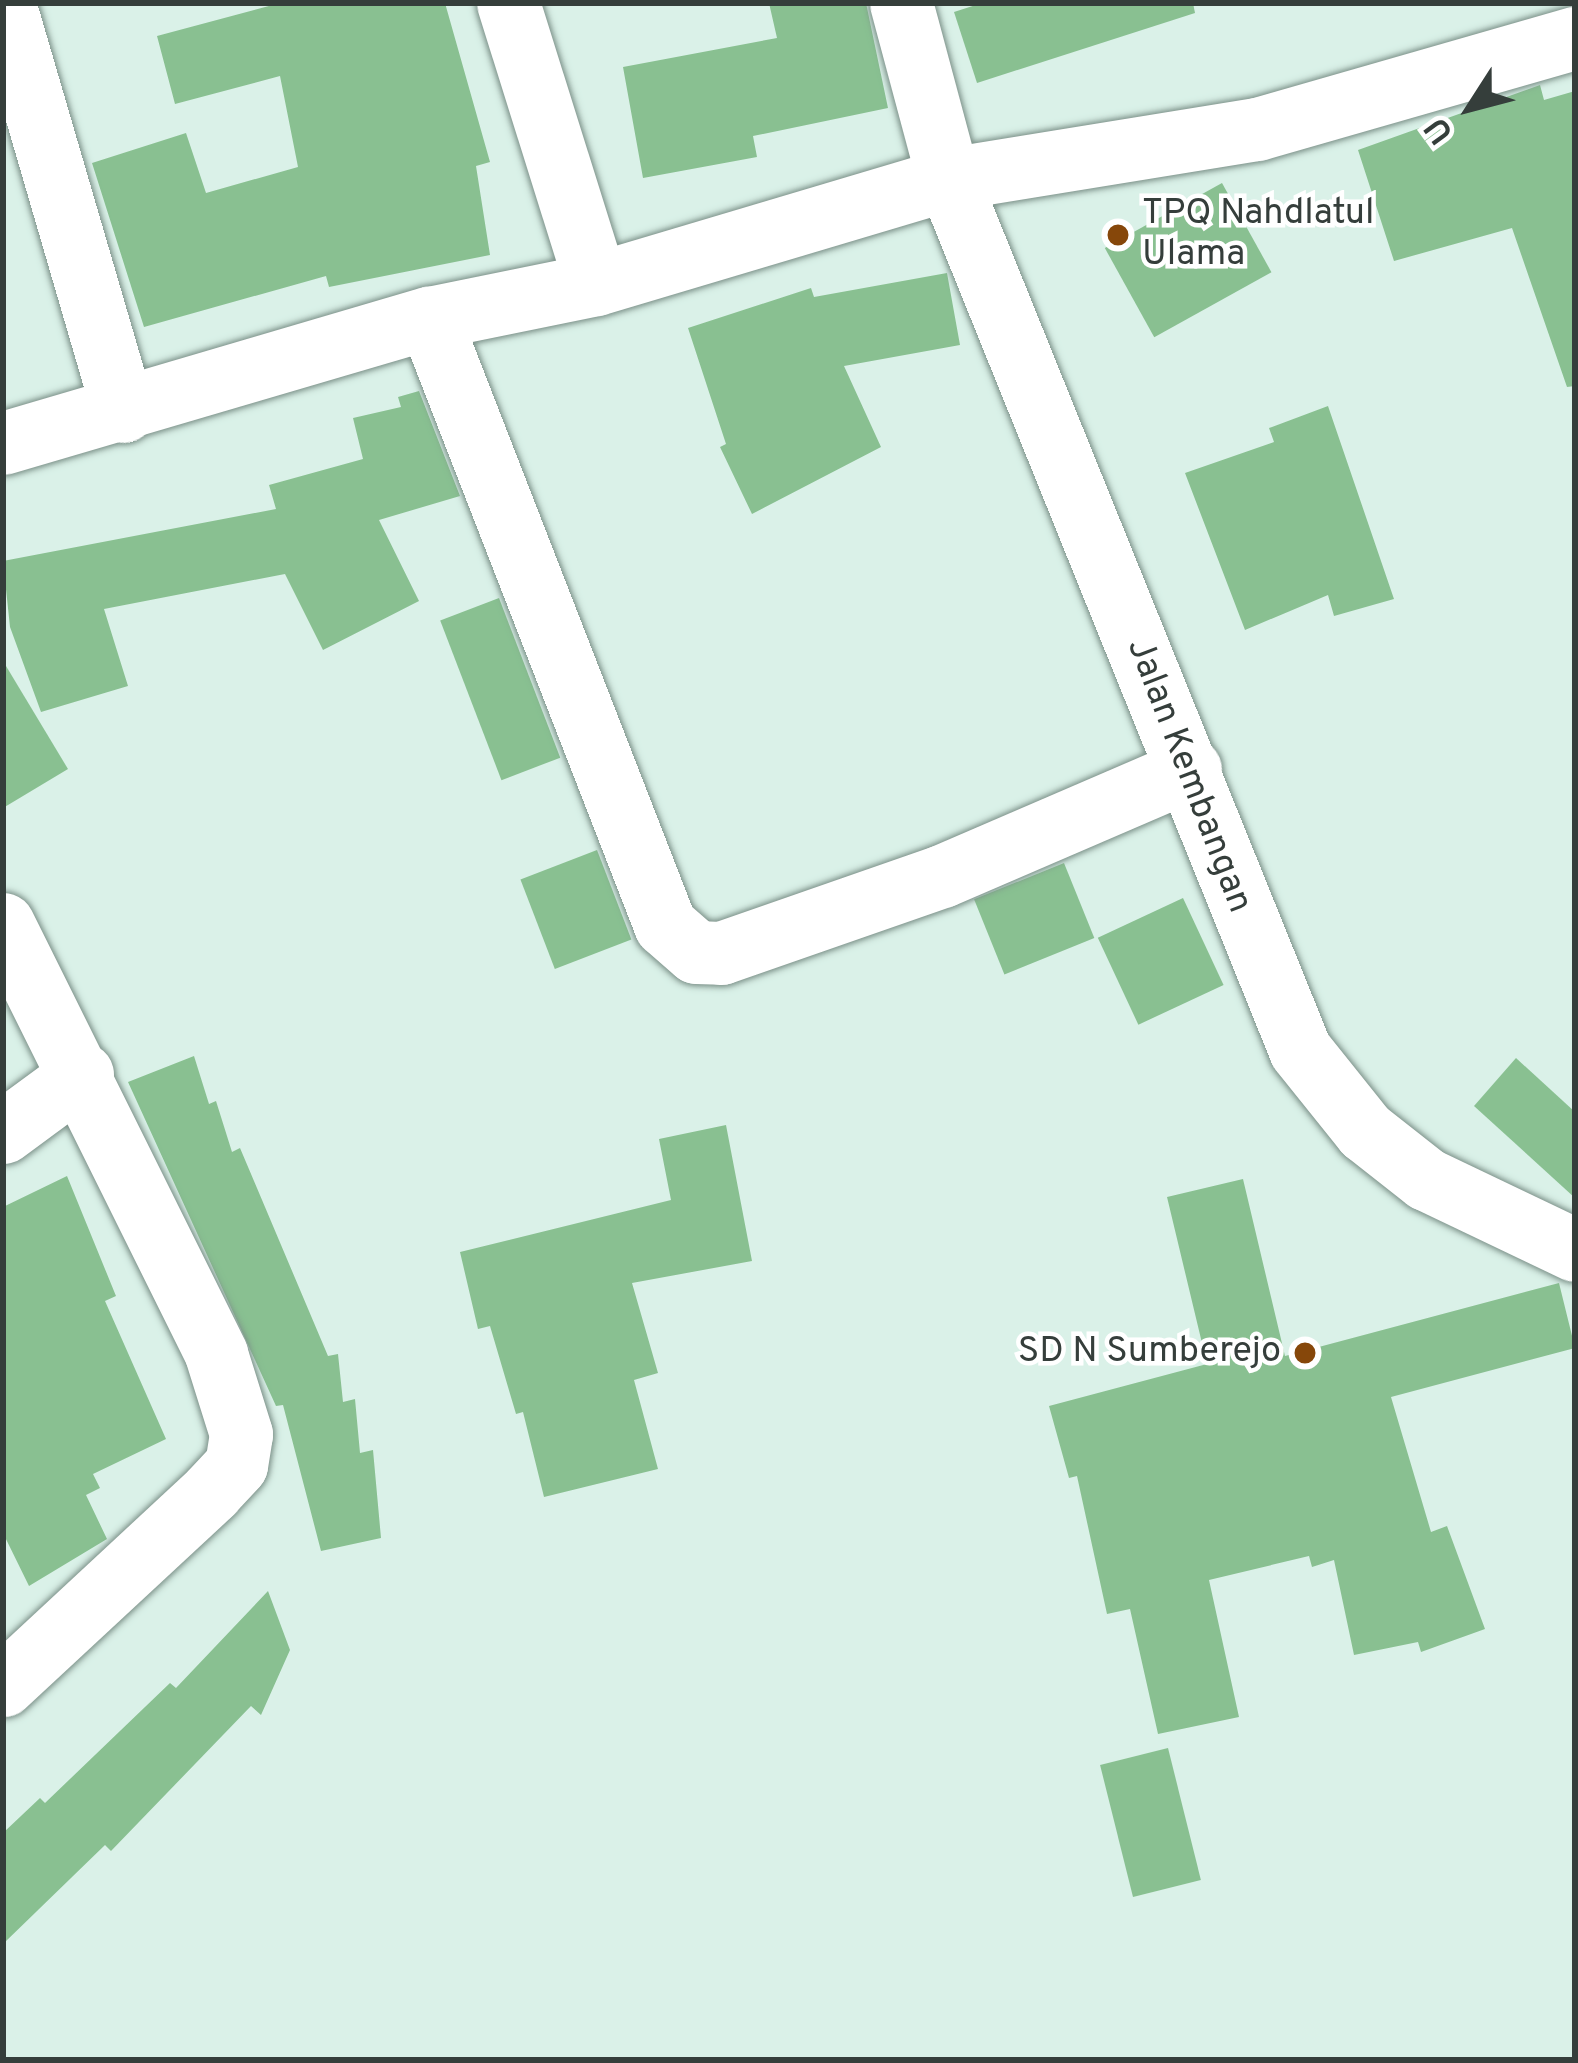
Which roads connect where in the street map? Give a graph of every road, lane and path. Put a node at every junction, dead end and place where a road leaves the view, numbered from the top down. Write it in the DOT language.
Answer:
graph roads {
  1 [pos="4,3"];
  2 [pos="508,3"];
  3 [pos="901,3"];
  4 [pos="1568,27"];
  5 [pos="949,179"];
  6 [pos="596,284"];
  7 [pos="429,318"];
  8 [pos="123,411"];
  9 [pos="3,443"];
  10 [pos="1190,769"];
  11 [pos="3,924"];
  12 [pos="82,1074"];
  13 [pos="3,1132"];
  14 [pos="1575,1250"];
  15 [pos="7,1669"];
  1 -- 8 [label="street"];
  2 -- 6 [label="street"];
  3 -- 5 [label="street, Jalan Kembangan"];
  4 -- 5 [label="street"];
  5 -- 6 [label="street"];
  5 -- 10 [label="street, Jalan Kembangan"];
  6 -- 7 [label="street"];
  7 -- 8 [label="street"];
  7 -- 10 [label="street"];
  8 -- 9 [label="street"];
  10 -- 14 [label="street, Jalan Kembangan"];
  11 -- 12 [label="street"];
  12 -- 13 [label="street"];
  12 -- 15 [label="street"];
}
